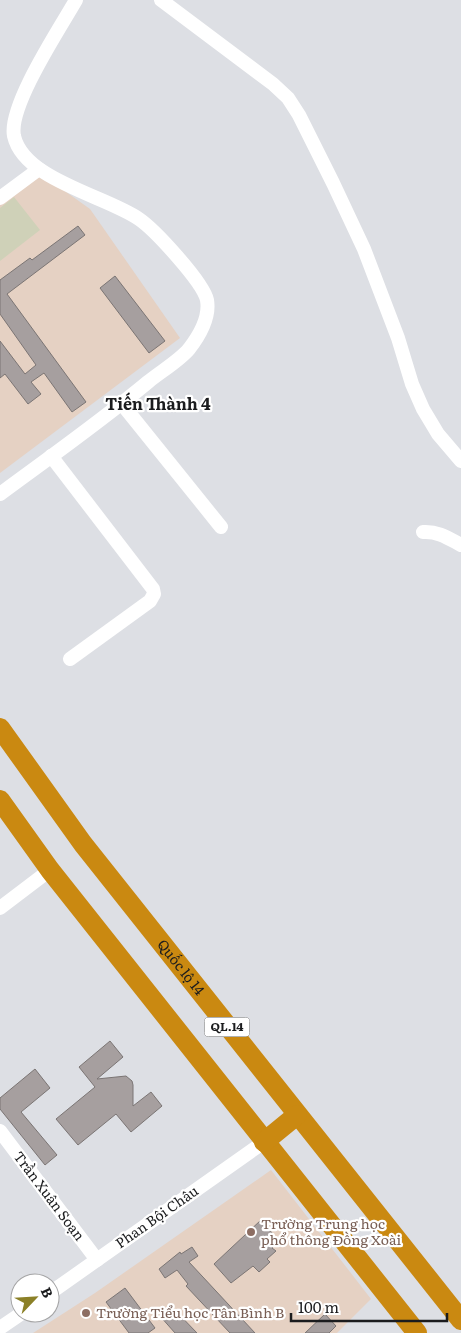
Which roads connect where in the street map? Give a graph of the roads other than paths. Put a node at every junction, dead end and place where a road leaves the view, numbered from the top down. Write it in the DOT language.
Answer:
graph roads {
  1 [pos="76,0"];
  2 [pos="161,0"];
  3 [pos="40,169"];
  4 [pos="0,198"];
  5 [pos="122,404"];
  6 [pos="51,456"];
  7 [pos="461,461"];
  8 [pos="0,494"];
  9 [pos="221,527"];
  10 [pos="423,532"];
  11 [pos="461,545"];
  12 [pos="70,659"];
  13 [pos="0,728"];
  14 [pos="0,800"];
  15 [pos="50,870"];
  16 [pos="0,908"];
  17 [pos="297,1115"];
  18 [pos="0,1131"];
  19 [pos="264,1142"];
  20 [pos="97,1260"];
  21 [pos="60,1286"];
  22 [pos="461,1320"];
  23 [pos="417,1333"];
  1 -- 3 [label="street"];
  2 -- 7 [label="street"];
  3 -- 4 [label="street"];
  3 -- 5 [label="street"];
  5 -- 6 [label="street"];
  5 -- 9 [label="street"];
  6 -- 8 [label="street"];
  6 -- 12 [label="street"];
  10 -- 11 [label="street"];
  13 -- 17 [label="highway, Quốc lộ 14 / QL.14"];
  14 -- 15 [label="highway, QL.14"];
  15 -- 16 [label="street"];
  15 -- 19 [label="highway, QL.14"];
  17 -- 19 [label="highway"];
  17 -- 22 [label="highway, Quốc lộ 14 / QL.14"];
  18 -- 20 [label="street, Trần Xuân Soạn"];
  19 -- 20 [label="street, Phan Bội Châu"];
  19 -- 23 [label="highway, QL.14"];
  20 -- 21 [label="street, Phan Bội Châu"];
}
